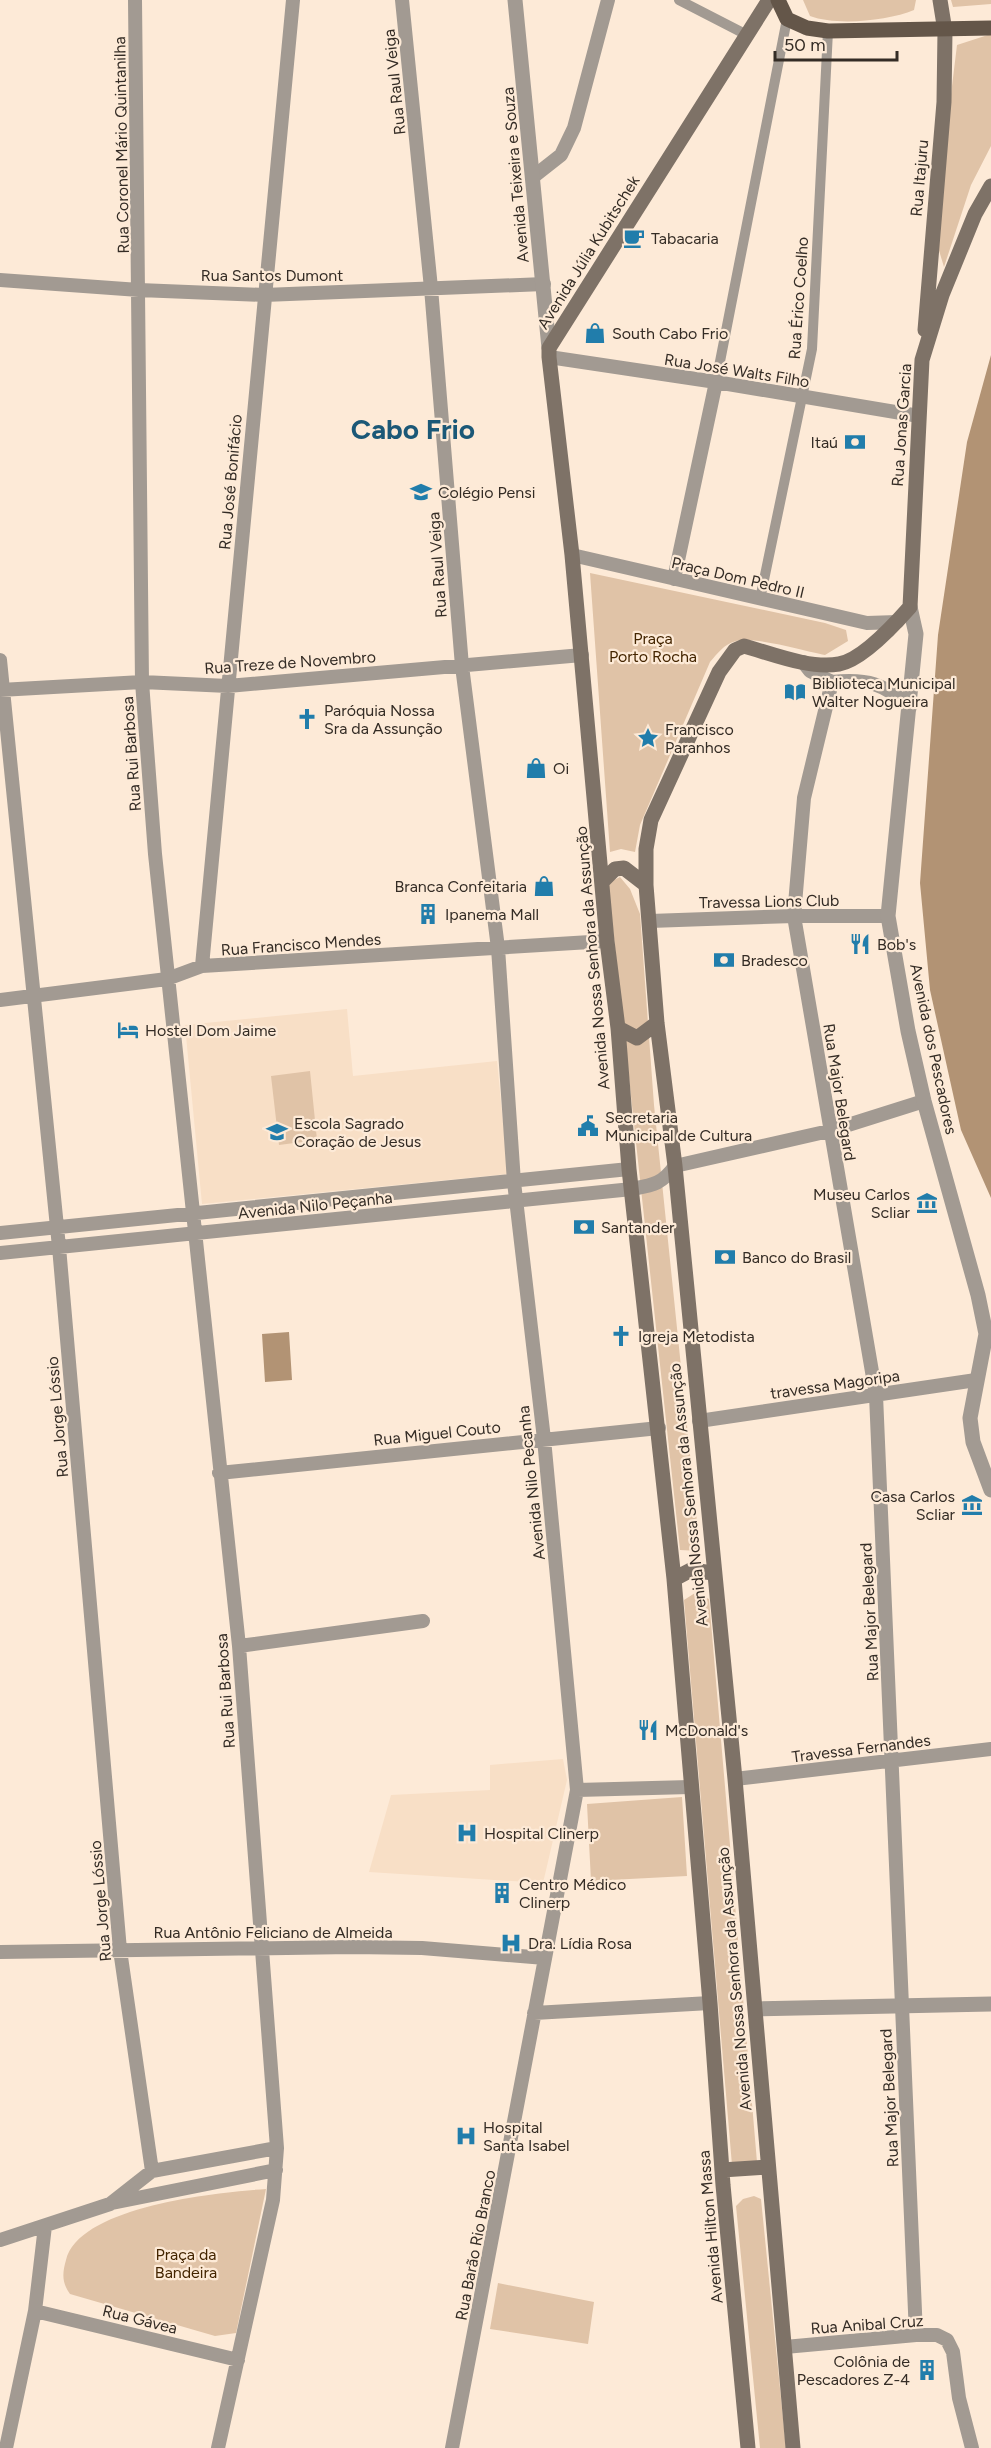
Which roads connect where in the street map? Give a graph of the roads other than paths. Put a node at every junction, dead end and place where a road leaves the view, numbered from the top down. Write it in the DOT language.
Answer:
graph roads {
  1 [pos="135,0"];
  2 [pos="293,0"];
  3 [pos="402,0"];
  4 [pos="515,0"];
  5 [pos="608,0"];
  6 [pos="679,0"];
  7 [pos="769,0"];
  8 [pos="778,0"];
  9 [pos="940,0"];
  10 [pos="787,19"];
  11 [pos="991,28"];
  12 [pos="828,31"];
  13 [pos="945,31"];
  14 [pos="747,34"];
  15 [pos="533,177"];
  16 [pos="991,186"];
  17 [pos="0,280"];
  18 [pos="544,284"];
  19 [pos="431,288"];
  20 [pos="140,290"];
  21 [pos="264,295"];
  22 [pos="549,352"];
  23 [pos="922,360"];
  24 [pos="716,382"];
  25 [pos="802,397"];
  26 [pos="919,416"];
  27 [pos="572,555"];
  28 [pos="674,579"];
  29 [pos="760,598"];
  30 [pos="910,607"];
  31 [pos="897,622"];
  32 [pos="582,655"];
  33 [pos="0,660"];
  34 [pos="803,662"];
  35 [pos="462,666"];
  36 [pos="142,682"];
  37 [pos="832,682"];
  38 [pos="228,686"];
  39 [pos="1,690"];
  40 [pos="910,707"];
  41 [pos="603,881"];
  42 [pos="646,885"];
  43 [pos="794,916"];
  44 [pos="888,916"];
  45 [pos="650,921"];
  46 [pos="607,941"];
  47 [pos="498,948"];
  48 [pos="202,966"];
  49 [pos="167,979"];
  50 [pos="35,997"];
  51 [pos="0,1000"];
  52 [pos="657,1023"];
  53 [pos="618,1028"];
  54 [pos="924,1101"];
  55 [pos="829,1131"];
  56 [pos="675,1166"];
  57 [pos="629,1169"];
  58 [pos="514,1182"];
  59 [pos="632,1189"];
  60 [pos="518,1201"];
  61 [pos="194,1214"];
  62 [pos="56,1227"];
  63 [pos="0,1233"];
  64 [pos="195,1233"];
  65 [pos="59,1247"];
  66 [pos="0,1254"];
  67 [pos="976,1380"];
  68 [pos="876,1395"];
  69 [pos="699,1421"];
  70 [pos="659,1428"];
  71 [pos="544,1439"];
  72 [pos="219,1473"];
  73 [pos="991,1490"];
  74 [pos="713,1573"];
  75 [pos="674,1579"];
  76 [pos="423,1622"];
  77 [pos="239,1646"];
  78 [pos="991,1749"];
  79 [pos="892,1761"];
  80 [pos="735,1779"];
  81 [pos="690,1787"];
  82 [pos="577,1790"];
  83 [pos="261,1948"];
  84 [pos="120,1950"];
  85 [pos="0,1952"];
  86 [pos="545,1958"];
  87 [pos="710,2003"];
  88 [pos="991,2004"];
  89 [pos="901,2006"];
  90 [pos="756,2009"];
  91 [pos="534,2013"];
  92 [pos="277,2148"];
  93 [pos="768,2167"];
  94 [pos="276,2170"];
  95 [pos="722,2170"];
  96 [pos="152,2171"];
  97 [pos="110,2204"];
  98 [pos="45,2226"];
  99 [pos="0,2240"];
  100 [pos="35,2311"];
  101 [pos="916,2335"];
  102 [pos="785,2347"];
  103 [pos="238,2360"];
  104 [pos="6,2448"];
  105 [pos="218,2448"];
  106 [pos="452,2448"];
  107 [pos="748,2448"];
  108 [pos="793,2448"];
  109 [pos="972,2448"];
  1 -- 20 [label="street, Rua Coronel Mário Quintanilha"];
  2 -- 21 [label="street, Rua José Bonifácio"];
  3 -- 19 [label="street, Rua Raul Veiga"];
  4 -- 15 [label="street, Avenida Teixeira e Souza"];
  5 -- 15 [label="street"];
  6 -- 14 [label="street"];
  7 -- 14 [label="main road, Avenida Júlia Kubitschek"];
  8 -- 10 [label="main road"];
  9 -- 13 [label="main road, Rua Itajuru"];
  10 -- 12 [label="main road"];
  10 -- 24 [label="street"];
  11 -- 13 [label="main road"];
  12 -- 13 [label="main road"];
  12 -- 25 [label="street, Rua Érico Coelho"];
  13 -- 23 [label="main road, Rua Itajuru"];
  14 -- 22 [label="main road, Avenida Júlia Kubitschek"];
  15 -- 18 [label="street, Avenida Teixeira e Souza"];
  16 -- 23 [label="main road, Rua Jonas Garcia"];
  17 -- 20 [label="street, Rua Santos Dumont"];
  18 -- 19 [label="street, Rua Santos Dumont"];
  18 -- 22 [label="street, Avenida Teixeira e Souza"];
  19 -- 21 [label="street, Rua Santos Dumont"];
  19 -- 35 [label="street, Rua Raul Veiga"];
  20 -- 21 [label="street, Rua Santos Dumont"];
  20 -- 36 [label="street, Rua Rui Barbosa"];
  21 -- 38 [label="street, Rua José Bonifácio"];
  22 -- 24 [label="street, Rua José Walts Filho"];
  22 -- 27 [label="main road"];
  23 -- 26 [label="main road, Rua Jonas Garcia"];
  24 -- 25 [label="street, Rua José Walts Filho"];
  24 -- 28 [label="street"];
  25 -- 26 [label="street, Rua José Walts Filho"];
  25 -- 29 [label="street, Rua Érico Coelho"];
  26 -- 30 [label="main road, Rua Jonas Garcia"];
  27 -- 28 [label="street, Praça Dom Pedro II"];
  27 -- 32 [label="main road, Avenida Nossa Senhora da Assunção"];
  28 -- 29 [label="street, Praça Dom Pedro II"];
  29 -- 31 [label="street, Praça Dom Pedro II"];
  30 -- 31 [label="main road, Avenida Nossa Senhora da Assunção"];
  30 -- 40 [label="street, Avenida dos Pescadores"];
  31 -- 34 [label="main road, Avenida Nossa Senhora da Assunção"];
  32 -- 35 [label="street, Rua Treze de Novembro"];
  32 -- 41 [label="main road, Avenida Nossa Senhora da Assunção"];
  33 -- 39 [label="street, Rua Jorge Lóssio"];
  34 -- 37 [label="street"];
  34 -- 42 [label="main road, Avenida Nossa Senhora da Assunção"];
  35 -- 38 [label="street, Rua Treze de Novembro"];
  35 -- 47 [label="street, Rua Raul Veiga"];
  36 -- 38 [label="street, Rua Treze de Novembro"];
  36 -- 39 [label="street, Rua Treze de Novembro"];
  36 -- 49 [label="street, Rua Rui Barbosa"];
  37 -- 40 [label="street"];
  37 -- 43 [label="street, Rua Major Belegard"];
  38 -- 48 [label="street, Rua José Bonifácio"];
  39 -- 50 [label="street, Rua Jorge Lóssio"];
  40 -- 44 [label="street, Avenida dos Pescadores"];
  41 -- 42 [label="main road"];
  41 -- 46 [label="main road, Avenida Nossa Senhora da Assunção"];
  42 -- 45 [label="main road, Avenida Nossa Senhora da Assunção"];
  43 -- 44 [label="street, Travessa Lions Club"];
  43 -- 45 [label="street, Travessa Lions Club"];
  43 -- 55 [label="street, Rua Major Belegard"];
  44 -- 54 [label="street, Avenida dos Pescadores"];
  45 -- 52 [label="main road, Avenida Nossa Senhora da Assunção"];
  46 -- 47 [label="street, Rua Francisco Mendes"];
  46 -- 53 [label="main road, Avenida Nossa Senhora da Assunção"];
  47 -- 48 [label="street, Rua Francisco Mendes"];
  47 -- 58 [label="street, Avenida Nilo Pecanha"];
  48 -- 49 [label="street, Rua Francisco Mendes"];
  49 -- 50 [label="street, Rua Francisco Mendes"];
  49 -- 61 [label="street, Rua Rui Barbosa"];
  50 -- 51 [label="street, Rua Francisco Mendes"];
  50 -- 62 [label="street, Rua Jorge Lóssio"];
  52 -- 53 [label="main road"];
  52 -- 56 [label="main road, Avenida Nossa Senhora da Assunção"];
  53 -- 57 [label="main road, Avenida Nossa Senhora da Assunção"];
  54 -- 55 [label="street"];
  54 -- 67 [label="street, Avenida dos Pescadores"];
  55 -- 56 [label="street"];
  55 -- 68 [label="street, Rua Major Belegard"];
  56 -- 59 [label="street, Avenida Nilo Peçanha"];
  56 -- 69 [label="main road, Avenida Nossa Senhora da Assunção"];
  57 -- 58 [label="street, Avenida Nilo Peçanha"];
  57 -- 59 [label="main road, Avenida Nossa Senhora da Assunção"];
  58 -- 60 [label="street, Avenida Nilo Pecanha"];
  58 -- 61 [label="street, Avenida Nilo Peçanha"];
  59 -- 60 [label="street, Avenida Nilo Peçanha"];
  59 -- 70 [label="main road, Avenida Nossa Senhora da Assunção"];
  60 -- 64 [label="street, Avenida Nilo Peçanha"];
  60 -- 71 [label="street, Avenida Nilo Pecanha"];
  61 -- 62 [label="street, Avenida Nilo Peçanha"];
  61 -- 64 [label="street, Rua Rui Barbosa"];
  62 -- 63 [label="street, Avenida Nilo Peçanha"];
  62 -- 65 [label="street, Rua Jorge Lóssio"];
  64 -- 65 [label="street, Avenida Nilo Peçanha"];
  64 -- 72 [label="street, Rua Rui Barbosa"];
  65 -- 66 [label="street, Avenida Nilo Peçanha"];
  65 -- 84 [label="street, Rua Jorge Lóssio"];
  67 -- 68 [label="street, travessa Magoripa"];
  67 -- 73 [label="street, Avenida dos Pescadores"];
  68 -- 69 [label="street, travessa Magoripa"];
  68 -- 79 [label="street, Rua Major Belegard"];
  69 -- 74 [label="main road, Avenida Nossa Senhora da Assunção"];
  70 -- 71 [label="street, Rua Miguel Couto"];
  70 -- 75 [label="main road, Avenida Nossa Senhora da Assunção"];
  71 -- 72 [label="street, Rua Miguel Couto"];
  71 -- 82 [label="street, Avenida Nilo Pecanha"];
  72 -- 77 [label="street, Rua Rui Barbosa"];
  74 -- 75 [label="main road"];
  74 -- 80 [label="main road, Avenida Nossa Senhora da Assunção"];
  75 -- 81 [label="main road, Avenida Nossa Senhora da Assunção"];
  76 -- 77 [label="street"];
  77 -- 83 [label="street, Rua Rui Barbosa"];
  78 -- 79 [label="street, Travessa Fernandes"];
  79 -- 80 [label="street, Travessa Fernandes"];
  79 -- 89 [label="street, Rua Major Belegard"];
  80 -- 90 [label="main road, Avenida Nossa Senhora da Assunção"];
  81 -- 82 [label="street"];
  81 -- 87 [label="main road, Avenida Nossa Senhora da Assunção"];
  82 -- 86 [label="street, Avenida Nilo Pecanha"];
  83 -- 84 [label="street, Rua Antônio Feliciano de Almeida"];
  83 -- 86 [label="street, Rua Antônio Feliciano de Almeida"];
  83 -- 92 [label="street, Rua Rui Barbosa"];
  84 -- 85 [label="street, Rua Antônio Feliciano de Almeida"];
  84 -- 96 [label="street, Rua Jorge Lóssio"];
  86 -- 91 [label="street, Avenida Nilo Pecanha"];
  87 -- 91 [label="street"];
  87 -- 95 [label="main road, Avenida Hilton Massa"];
  88 -- 89 [label="street"];
  89 -- 90 [label="street"];
  89 -- 101 [label="street, Rua Major Belegard"];
  90 -- 93 [label="main road, Avenida Nossa Senhora da Assunção"];
  91 -- 106 [label="street, Rua Barão Rio Branco"];
  92 -- 94 [label="street, Rua Rui Barbosa"];
  92 -- 96 [label="street"];
  93 -- 95 [label="main road"];
  93 -- 102 [label="main road, Avenida Nossa Senhora da Assunção"];
  94 -- 97 [label="street"];
  94 -- 103 [label="street, Rua Rui Barbosa"];
  95 -- 107 [label="main road, Avenida Hilton Massa"];
  96 -- 97 [label="street"];
  97 -- 98 [label="street"];
  98 -- 99 [label="street"];
  98 -- 100 [label="street"];
  100 -- 103 [label="street, Rua Gávea"];
  100 -- 104 [label="street"];
  101 -- 102 [label="street, Rua Anibal Cruz"];
  101 -- 109 [label="street, Rua Anibal Cruz"];
  102 -- 108 [label="main road, Avenida Nossa Senhora da Assunção"];
  103 -- 105 [label="street, Rua Rui Barbosa"];
}
